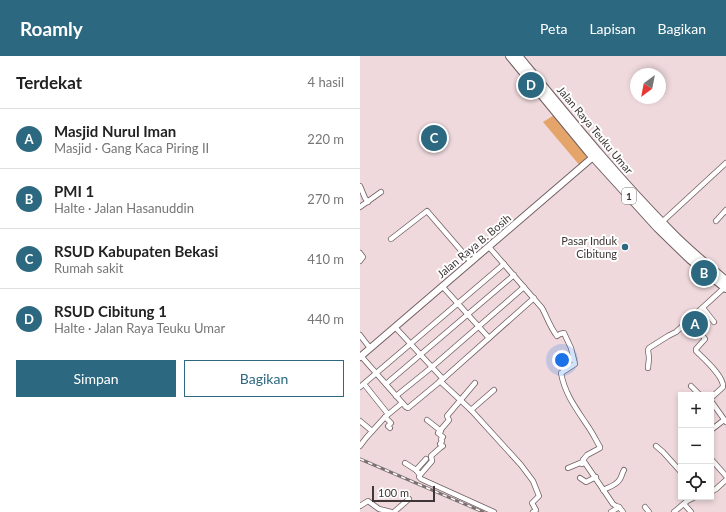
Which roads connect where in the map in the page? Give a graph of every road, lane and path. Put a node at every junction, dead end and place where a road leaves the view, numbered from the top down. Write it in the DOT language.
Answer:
graph roads {
  1 [pos="510,56"];
  2 [pos="518,56"];
  3 [pos="542,91"];
  4 [pos="593,157"];
  5 [pos="603,157"];
  6 [pos="726,163"];
  7 [pos="360,186"];
  8 [pos="381,192"];
  9 [pos="368,202"];
  10 [pos="360,207"];
  11 [pos="726,210"];
  12 [pos="716,221"];
  13 [pos="662,222"];
  14 [pos="672,237"];
  15 [pos="391,239"];
  16 [pos="489,247"];
  17 [pos="360,253"];
  18 [pos="360,260"];
  19 [pos="471,262"];
  20 [pos="504,264"];
  21 [pos="514,275"];
  22 [pos="726,285"];
  23 [pos="442,286"];
  24 [pos="524,287"];
  25 [pos="534,298"];
  26 [pos="457,303"];
  27 [pos="703,308"];
  28 [pos="468,314"];
  29 [pos="696,314"];
  30 [pos="714,322"];
  31 [pos="479,326"];
  32 [pos="395,327"];
  33 [pos="360,336"];
  34 [pos="489,338"];
  35 [pos="410,344"];
  36 [pos="370,348"];
  37 [pos="421,355"];
  38 [pos="360,356"];
  39 [pos="432,367"];
  40 [pos="648,368"];
  41 [pos="376,373"];
  42 [pos="442,380"];
  43 [pos="475,383"];
  44 [pos="386,384"];
  45 [pos="362,386"];
  46 [pos="691,386"];
  47 [pos="494,390"];
  48 [pos="697,392"];
  49 [pos="396,396"];
  50 [pos="714,396"];
  51 [pos="461,399"];
  52 [pos="402,403"];
  53 [pos="714,404"];
  54 [pos="471,410"];
  55 [pos="387,415"];
  56 [pos="427,420"];
  57 [pos="360,421"];
  58 [pos="725,421"];
  59 [pos="390,428"];
  60 [pos="714,428"];
  61 [pos="372,431"];
  62 [pos="440,431"];
  63 [pos="360,446"];
  64 [pos="656,446"];
  65 [pos="426,459"];
  66 [pos="583,460"];
  67 [pos="714,462"];
  68 [pos="405,463"];
  69 [pos="568,468"];
  70 [pos="678,469"];
  71 [pos="416,470"];
  72 [pos="624,470"];
  73 [pos="420,475"];
  74 [pos="726,476"];
  75 [pos="596,477"];
  76 [pos="580,478"];
  77 [pos="726,480"];
  78 [pos="603,490"];
  79 [pos="714,490"];
  80 [pos="409,499"];
  81 [pos="690,500"];
  82 [pos="684,504"];
  83 [pos="360,506"];
  84 [pos="619,507"];
  85 [pos="645,507"];
  86 [pos="391,512"];
  87 [pos="394,512"];
  88 [pos="494,512"];
  89 [pos="533,512"];
  90 [pos="611,512"];
  91 [pos="623,512"];
  92 [pos="648,512"];
  93 [pos="674,512"];
  94 [pos="691,512"];
  1 -- 3 [label="highway, Jalan Raya Teuku Umar / 1"];
  2 -- 3 [label="highway, Jalan Raya Teuku Umar / 1"];
  3 -- 4 [label="highway, Jalan Raya Teuku Umar / 1"];
  3 -- 5 [label="highway, Jalan Raya Teuku Umar / 1"];
  4 -- 5 [label="street"];
  4 -- 14 [label="highway, Jalan Raya Teuku Umar / 1"];
  4 -- 16 [label="street, Jalan Raya B. Bosih"];
  5 -- 13 [label="highway, Jalan Raya Teuku Umar / 1"];
  6 -- 13 [label="street"];
  7 -- 9 [label="street"];
  8 -- 9 [label="street"];
  9 -- 10 [label="street"];
  11 -- 12 [label="street"];
  13 -- 14 [label="highway, Jalan Raya Teuku Umar / 1"];
  14 -- 22 [label="highway, 1"];
  15 -- 19 [label="street"];
  16 -- 19 [label="street, Jalan Raya B. Bosih"];
  16 -- 20 [label="street"];
  17 -- 18 [label="street"];
  19 -- 23 [label="street, Jalan Raya B. Bosih"];
  20 -- 21 [label="street"];
  20 -- 26 [label="street"];
  21 -- 24 [label="street"];
  21 -- 28 [label="street"];
  22 -- 27 [label="street"];
  23 -- 26 [label="street"];
  23 -- 32 [label="street, Jalan Raya B. Bosih"];
  24 -- 25 [label="street"];
  24 -- 31 [label="street"];
  25 -- 34 [label="street"];
  25 -- 66 [label="street"];
  26 -- 28 [label="street"];
  26 -- 35 [label="street"];
  27 -- 29 [label="street"];
  27 -- 30 [label="street"];
  28 -- 31 [label="street"];
  28 -- 37 [label="street"];
  29 -- 40 [label="street"];
  29 -- 50 [label="street"];
  31 -- 34 [label="street"];
  31 -- 39 [label="street"];
  32 -- 35 [label="street"];
  32 -- 36 [label="street, Jalan Raya B. Bosih"];
  33 -- 36 [label="street"];
  34 -- 42 [label="street"];
  35 -- 37 [label="street"];
  35 -- 41 [label="street"];
  36 -- 38 [label="street, Jalan Raya B. Bosih"];
  37 -- 39 [label="street"];
  37 -- 44 [label="street"];
  38 -- 41 [label="street"];
  39 -- 42 [label="street"];
  39 -- 49 [label="street"];
  41 -- 44 [label="street"];
  41 -- 45 [label="street"];
  42 -- 51 [label="street"];
  42 -- 52 [label="street"];
  43 -- 51 [label="street"];
  44 -- 49 [label="street"];
  45 -- 55 [label="street"];
  46 -- 48 [label="street"];
  47 -- 54 [label="street"];
  49 -- 52 [label="street"];
  51 -- 54 [label="street"];
  51 -- 62 [label="street"];
  52 -- 55 [label="street"];
  53 -- 58 [label="street"];
  54 -- 89 [label="street"];
  55 -- 59 [label="street"];
  55 -- 61 [label="street"];
  56 -- 62 [label="street"];
  57 -- 61 [label="street"];
  58 -- 60 [label="street"];
  61 -- 63 [label="street"];
  62 -- 73 [label="street"];
  64 -- 70 [label="street"];
  65 -- 71 [label="street"];
  66 -- 69 [label="street"];
  66 -- 75 [label="street"];
  67 -- 74 [label="street"];
  68 -- 71 [label="street"];
  71 -- 73 [label="street"];
  72 -- 78 [label="street"];
  73 -- 88 [label="street"];
  75 -- 76 [label="street"];
  75 -- 78 [label="street"];
  77 -- 79 [label="street"];
  78 -- 84 [label="street"];
  80 -- 87 [label="street"];
  81 -- 82 [label="street"];
  82 -- 93 [label="street"];
  82 -- 94 [label="street"];
  83 -- 86 [label="street"];
  84 -- 90 [label="street"];
  84 -- 91 [label="street"];
  85 -- 92 [label="street"];
}
